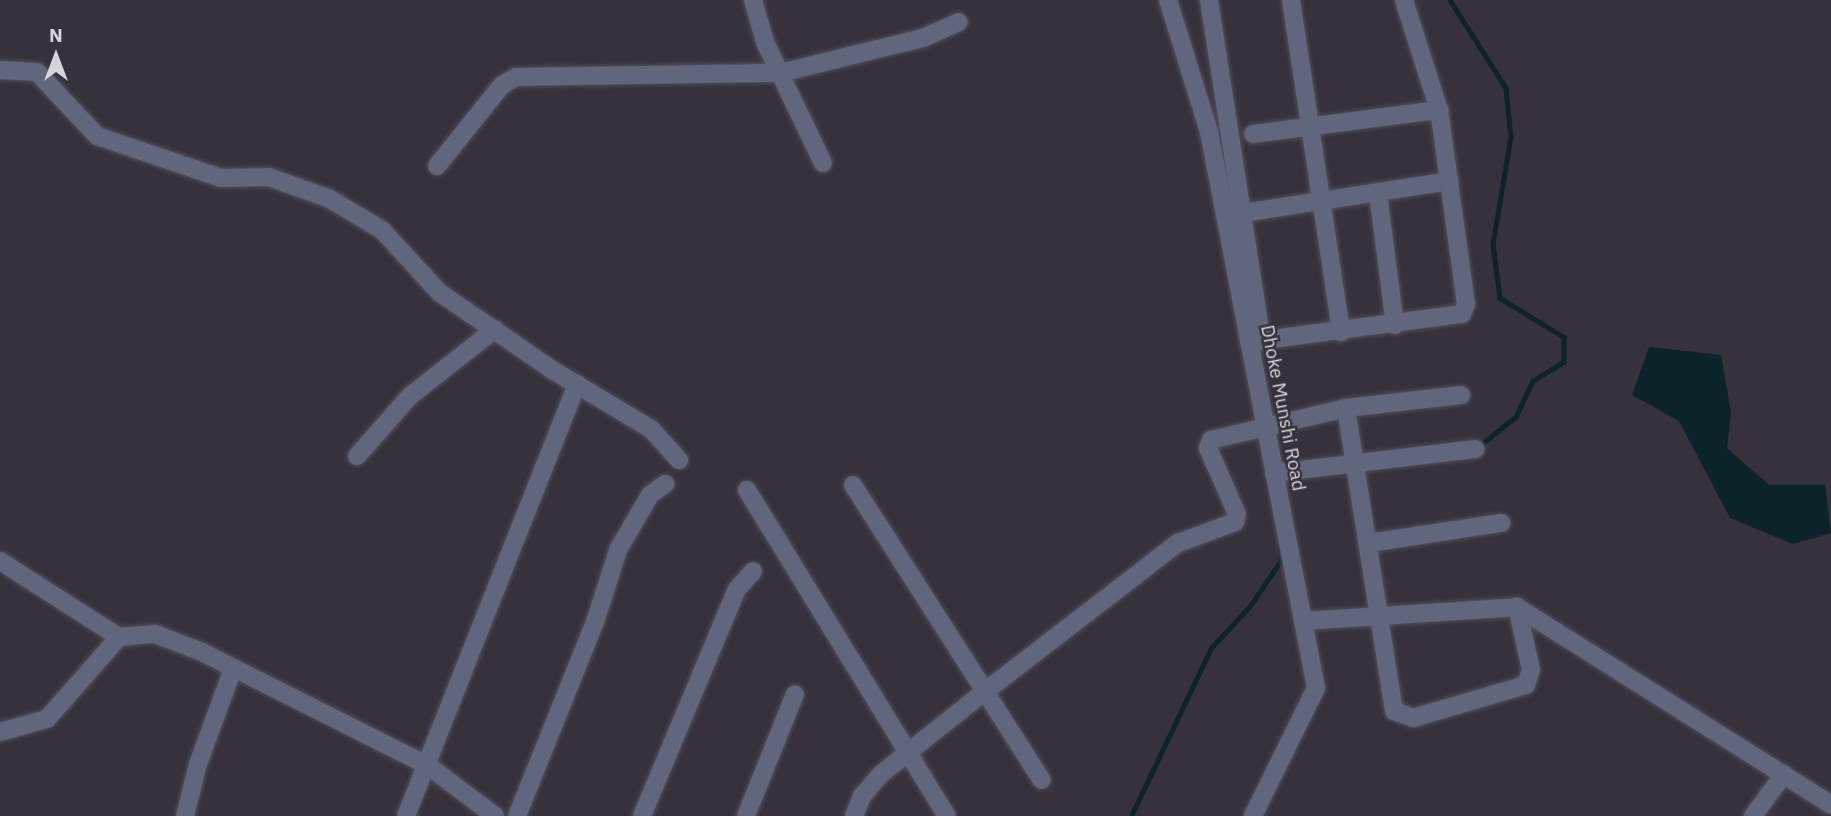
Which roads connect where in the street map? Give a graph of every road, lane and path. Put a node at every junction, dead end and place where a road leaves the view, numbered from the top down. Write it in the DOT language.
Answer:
graph roads {
  1 [pos="753,0"];
  2 [pos="1168,0"];
  3 [pos="1209,0"];
  4 [pos="1291,0"];
  5 [pos="1404,0"];
  6 [pos="959,22"];
  7 [pos="0,70"];
  8 [pos="780,73"];
  9 [pos="1438,110"];
  10 [pos="1310,125"];
  11 [pos="1253,134"];
  12 [pos="823,163"];
  13 [pos="437,166"];
  14 [pos="1450,181"];
  15 [pos="1378,193"];
  16 [pos="1322,202"];
  17 [pos="1243,213"];
  18 [pos="1395,325"];
  19 [pos="495,329"];
  20 [pos="1341,331"];
  21 [pos="1255,342"];
  22 [pos="577,384"];
  23 [pos="1461,394"];
  24 [pos="1346,408"];
  25 [pos="1264,425"];
  26 [pos="1476,449"];
  27 [pos="357,456"];
  28 [pos="679,460"];
  29 [pos="1356,461"];
  30 [pos="1274,473"];
  31 [pos="665,484"];
  32 [pos="853,485"];
  33 [pos="747,491"];
  34 [pos="1501,523"];
  35 [pos="1369,542"];
  36 [pos="0,561"];
  37 [pos="752,571"];
  38 [pos="1517,607"];
  39 [pos="1379,614"];
  40 [pos="1303,621"];
  41 [pos="119,637"];
  42 [pos="233,668"];
  43 [pos="983,693"];
  44 [pos="794,694"];
  45 [pos="0,732"];
  46 [pos="907,752"];
  47 [pos="427,765"];
  48 [pos="1783,774"];
  49 [pos="1042,780"];
  50 [pos="1831,804"];
  51 [pos="185,816"];
  52 [pos="405,816"];
  53 [pos="495,816"];
  54 [pos="517,816"];
  55 [pos="642,816"];
  56 [pos="746,816"];
  57 [pos="854,816"];
  58 [pos="947,816"];
  59 [pos="1253,816"];
  60 [pos="1753,816"];
  1 -- 8 [label="street"];
  2 -- 21 [label="street, Dhoke Munshi Road"];
  3 -- 17 [label="street"];
  4 -- 10 [label="street"];
  5 -- 9 [label="street"];
  6 -- 8 [label="street"];
  7 -- 19 [label="street"];
  8 -- 12 [label="street"];
  8 -- 13 [label="street"];
  9 -- 10 [label="street"];
  9 -- 14 [label="street"];
  10 -- 11 [label="street"];
  10 -- 16 [label="street"];
  14 -- 15 [label="street"];
  14 -- 18 [label="street"];
  15 -- 16 [label="street"];
  15 -- 18 [label="street"];
  16 -- 17 [label="street"];
  16 -- 20 [label="street"];
  17 -- 21 [label="street"];
  18 -- 20 [label="street"];
  19 -- 22 [label="street"];
  19 -- 27 [label="street"];
  20 -- 21 [label="street"];
  21 -- 25 [label="street, Dhoke Munshi Road"];
  22 -- 28 [label="street"];
  22 -- 47 [label="street"];
  23 -- 24 [label="street"];
  24 -- 25 [label="street"];
  24 -- 29 [label="street"];
  25 -- 30 [label="street, Dhoke Munshi Road"];
  25 -- 43 [label="street"];
  26 -- 29 [label="street"];
  29 -- 30 [label="street"];
  29 -- 35 [label="street"];
  30 -- 40 [label="street, Dhoke Munshi Road"];
  31 -- 54 [label="street"];
  32 -- 43 [label="street"];
  33 -- 46 [label="street"];
  34 -- 35 [label="street"];
  35 -- 39 [label="street"];
  36 -- 41 [label="street"];
  37 -- 55 [label="street"];
  38 -- 39 [label="street"];
  38 -- 39 [label="street"];
  38 -- 48 [label="street"];
  39 -- 40 [label="street"];
  40 -- 59 [label="street, Dhoke Munshi Road"];
  41 -- 42 [label="street"];
  41 -- 45 [label="street"];
  42 -- 47 [label="street"];
  42 -- 51 [label="street"];
  43 -- 46 [label="street"];
  43 -- 49 [label="street"];
  44 -- 56 [label="street"];
  46 -- 57 [label="street"];
  46 -- 58 [label="street"];
  47 -- 52 [label="street"];
  47 -- 53 [label="street"];
  48 -- 50 [label="street"];
  48 -- 60 [label="street"];
}
